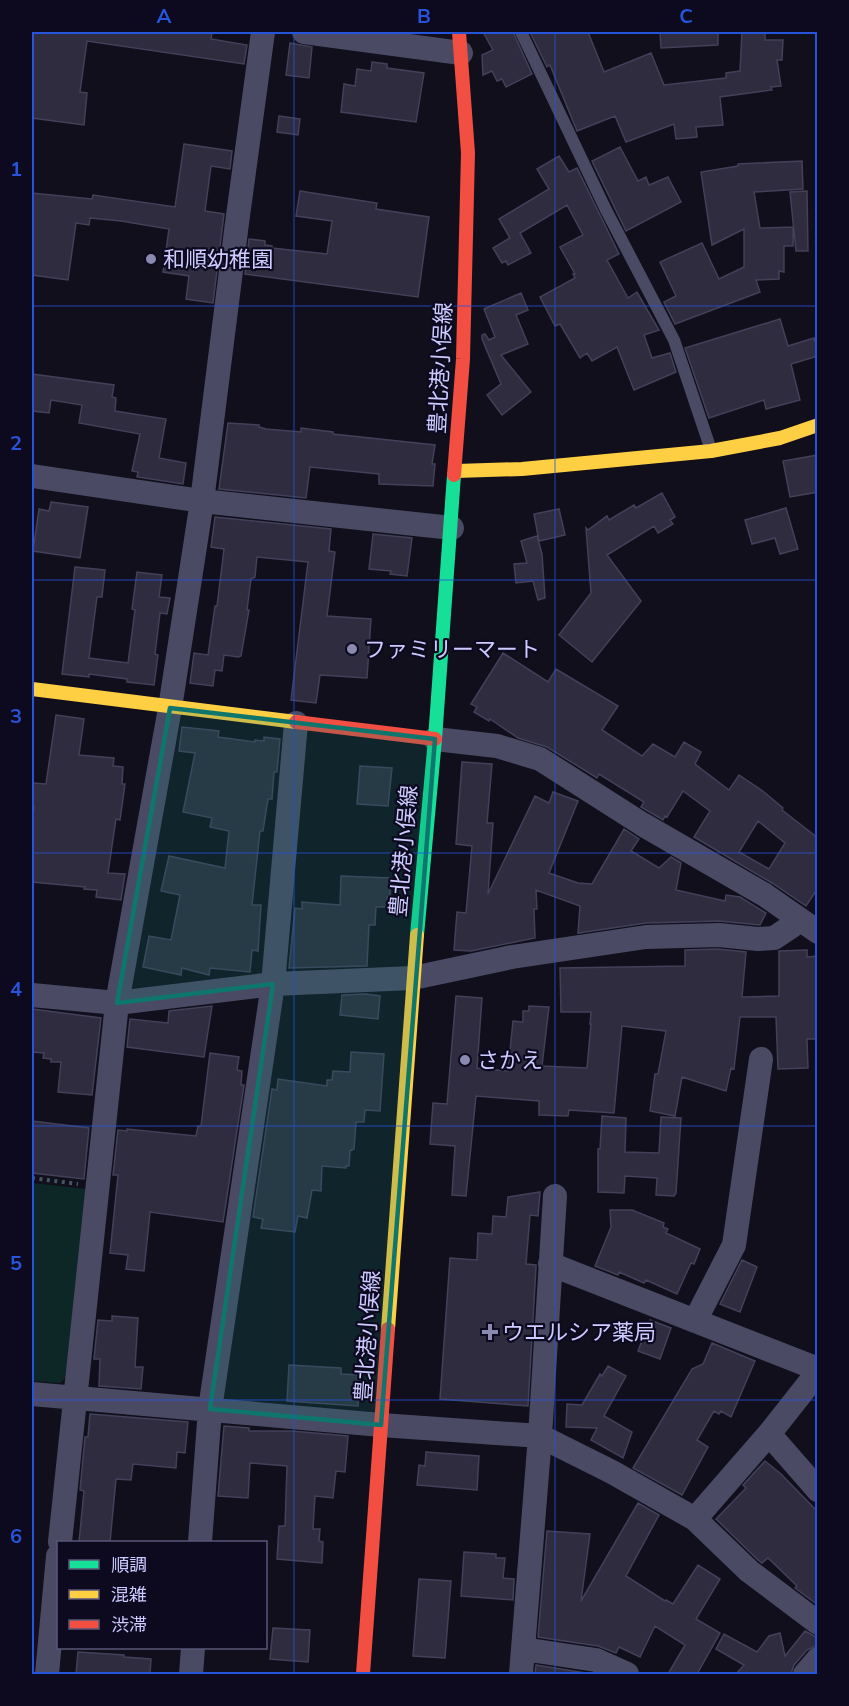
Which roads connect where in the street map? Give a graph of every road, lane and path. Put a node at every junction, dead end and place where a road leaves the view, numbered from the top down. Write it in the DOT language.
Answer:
graph roads {
  1 [pos="263,32"];
  2 [pos="304,32"];
  3 [pos="520,32"];
  4 [pos="460,42"];
  5 [pos="818,424"];
  6 [pos="711,451"];
  7 [pos="456,471"];
  8 [pos="32,476"];
  9 [pos="202,501"];
  10 [pos="452,528"];
  11 [pos="32,689"];
  12 [pos="170,708"];
  13 [pos="296,723"];
  14 [pos="435,740"];
  15 [pos="797,919"];
  16 [pos="818,932"];
  17 [pos="413,978"];
  18 [pos="273,984"];
  19 [pos="32,995"];
  20 [pos="117,1003"];
  21 [pos="761,1059"];
  22 [pos="32,1178"];
  23 [pos="96,1186"];
  24 [pos="555,1196"];
  25 [pos="550,1264"];
  26 [pos="695,1321"];
  27 [pos="818,1371"];
  28 [pos="32,1394"];
  29 [pos="74,1398"];
  30 [pos="210,1409"];
  31 [pos="381,1425"];
  32 [pos="769,1434"];
  33 [pos="540,1436"];
  34 [pos="818,1490"];
  35 [pos="695,1519"];
  36 [pos="60,1541"];
  37 [pos="200,1541"];
  38 [pos="57,1567"];
  39 [pos="818,1623"];
  40 [pos="192,1649"];
  41 [pos="523,1649"];
  42 [pos="818,1659"];
  43 [pos="47,1674"];
  44 [pos="190,1674"];
  45 [pos="363,1674"];
  46 [pos="521,1674"];
  47 [pos="627,1674"];
  48 [pos="805,1674"];
  1 -- 9 [label="street"];
  2 -- 4 [label="street"];
  3 -- 6 [label="lane"];
  4 -- 7 [label="main road, 豊北港小俣線"];
  5 -- 6 [label="main road"];
  6 -- 7 [label="main road"];
  7 -- 10 [label="main road, 豊北港小俣線"];
  8 -- 9 [label="street"];
  9 -- 10 [label="street"];
  9 -- 12 [label="street"];
  10 -- 14 [label="main road, 豊北港小俣線"];
  11 -- 12 [label="main road"];
  12 -- 13 [label="main road"];
  12 -- 20 [label="street"];
  13 -- 14 [label="main road"];
  13 -- 18 [label="street"];
  14 -- 15 [label="street"];
  14 -- 17 [label="main road, 豊北港小俣線"];
  15 -- 16 [label="street"];
  15 -- 17 [label="street"];
  17 -- 18 [label="street"];
  17 -- 31 [label="main road, 豊北港小俣線"];
  18 -- 20 [label="street"];
  18 -- 30 [label="street"];
  19 -- 20 [label="street"];
  20 -- 23 [label="street"];
  21 -- 26 [label="street"];
  22 -- 23 [label="path"];
  23 -- 29 [label="street"];
  24 -- 25 [label="street"];
  25 -- 26 [label="street"];
  25 -- 33 [label="street"];
  26 -- 27 [label="street"];
  27 -- 32 [label="street"];
  28 -- 29 [label="street"];
  29 -- 30 [label="street"];
  29 -- 36 [label="street"];
  30 -- 31 [label="street"];
  30 -- 37 [label="street"];
  31 -- 33 [label="street"];
  31 -- 45 [label="main road, 豊北港小俣線"];
  32 -- 34 [label="street"];
  32 -- 35 [label="street"];
  33 -- 35 [label="street"];
  33 -- 41 [label="street"];
  35 -- 39 [label="street"];
  38 -- 43 [label="street"];
  40 -- 44 [label="street"];
  41 -- 46 [label="street"];
  41 -- 47 [label="street"];
  42 -- 48 [label="street"];
}
